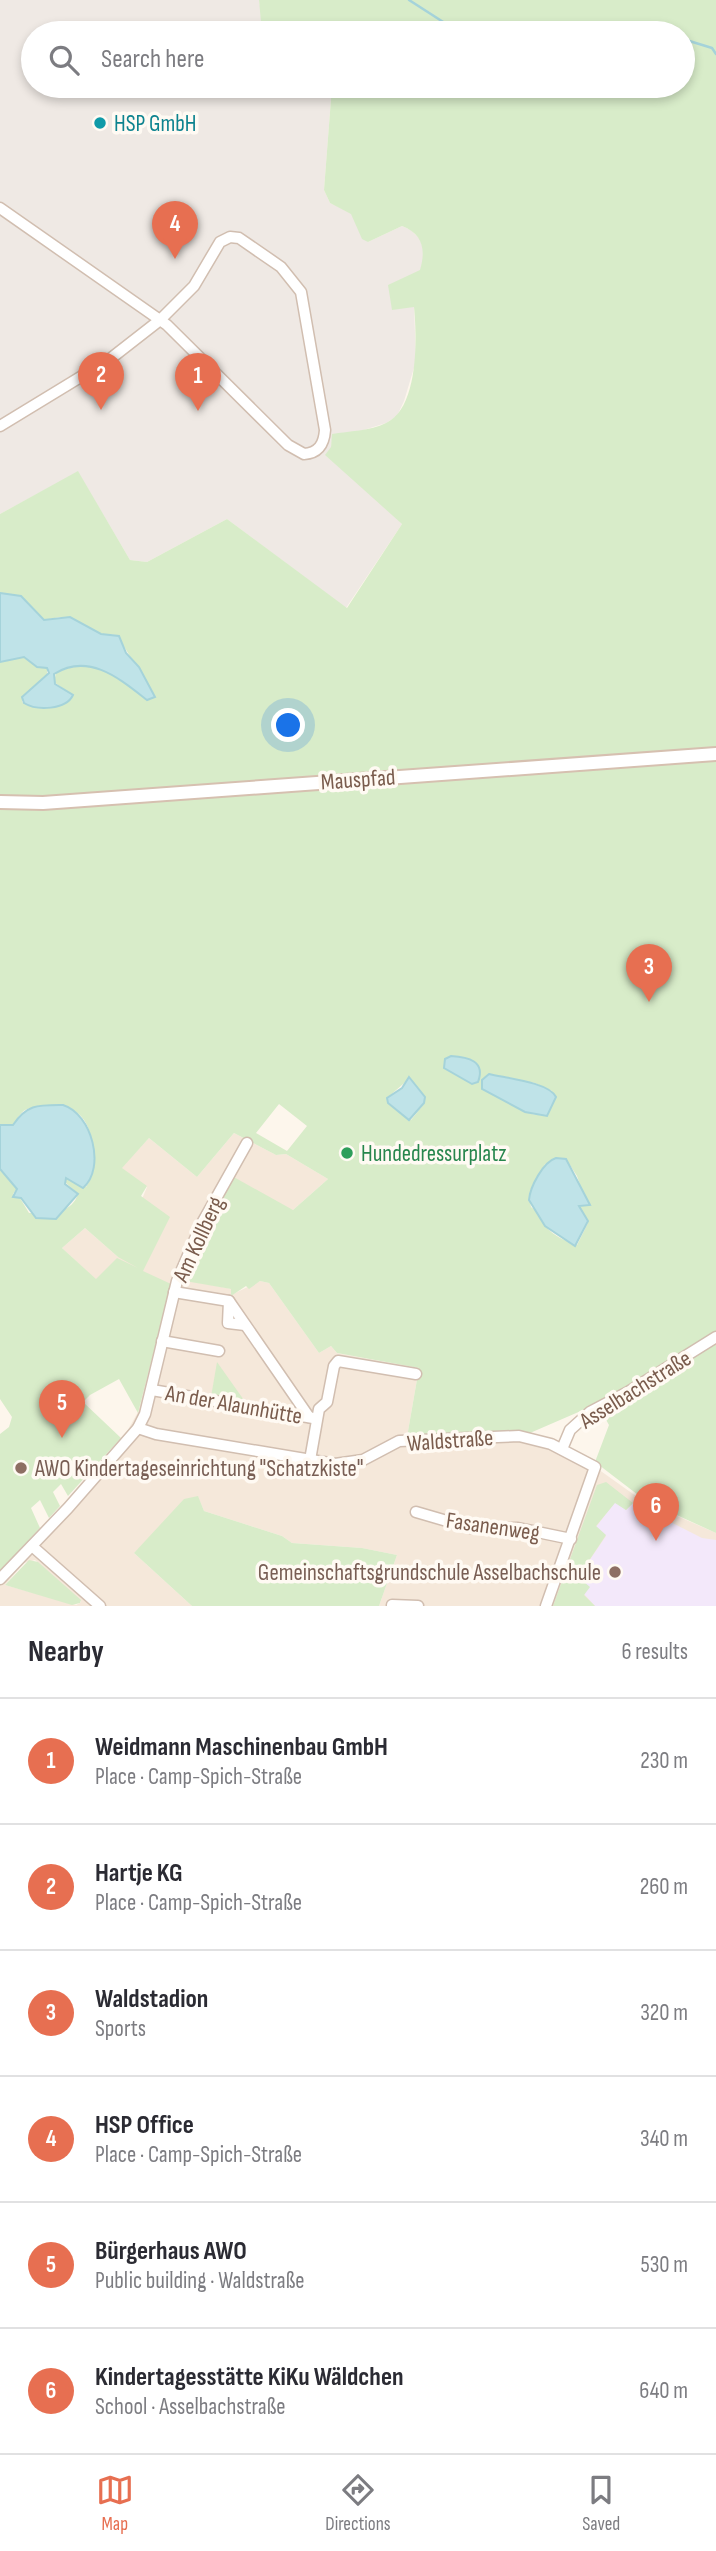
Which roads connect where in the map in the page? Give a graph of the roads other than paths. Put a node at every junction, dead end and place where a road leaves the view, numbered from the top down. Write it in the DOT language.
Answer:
graph roads {
  1 [pos="0,208"];
  2 [pos="160,320"];
  3 [pos="0,426"];
  4 [pos="716,754"];
  5 [pos="0,802"];
  6 [pos="247,1143"];
  7 [pos="174,1292"];
  8 [pos="716,1337"];
  9 [pos="162,1341"];
  10 [pos="219,1350"];
  11 [pos="416,1374"];
  12 [pos="152,1390"];
  13 [pos="313,1418"];
  14 [pos="138,1428"];
  15 [pos="562,1449"];
  16 [pos="310,1460"];
  17 [pos="595,1467"];
  18 [pos="416,1512"];
  19 [pos="571,1538"];
  20 [pos="32,1546"];
  21 [pos="0,1579"];
  22 [pos="392,1605"];
  23 [pos="100,1606"];
  24 [pos="418,1606"];
  25 [pos="546,1606"];
  1 -- 2 [label="street"];
  2 -- 2 [label="street"];
  2 -- 3 [label="street"];
  4 -- 5 [label="street, Mauspfad"];
  6 -- 7 [label="street, Am Kollberg"];
  7 -- 9 [label="street, Am Kollberg"];
  7 -- 13 [label="street"];
  8 -- 15 [label="street, Asselbachstraße"];
  9 -- 10 [label="street"];
  9 -- 12 [label="street, Am Kollberg"];
  11 -- 13 [label="street"];
  12 -- 13 [label="street, An der Alaunhütte"];
  12 -- 14 [label="street, Am Kollberg"];
  13 -- 16 [label="street"];
  14 -- 16 [label="street, Waldstraße"];
  14 -- 20 [label="street"];
  15 -- 16 [label="street, Waldstraße"];
  15 -- 17 [label="street, Waldstraße"];
  17 -- 19 [label="street, Asselbachstraße"];
  18 -- 19 [label="street, Fasanenweg"];
  19 -- 25 [label="street, Asselbachstraße"];
  20 -- 21 [label="street"];
  20 -- 23 [label="street"];
  22 -- 24 [label="street"];
}
